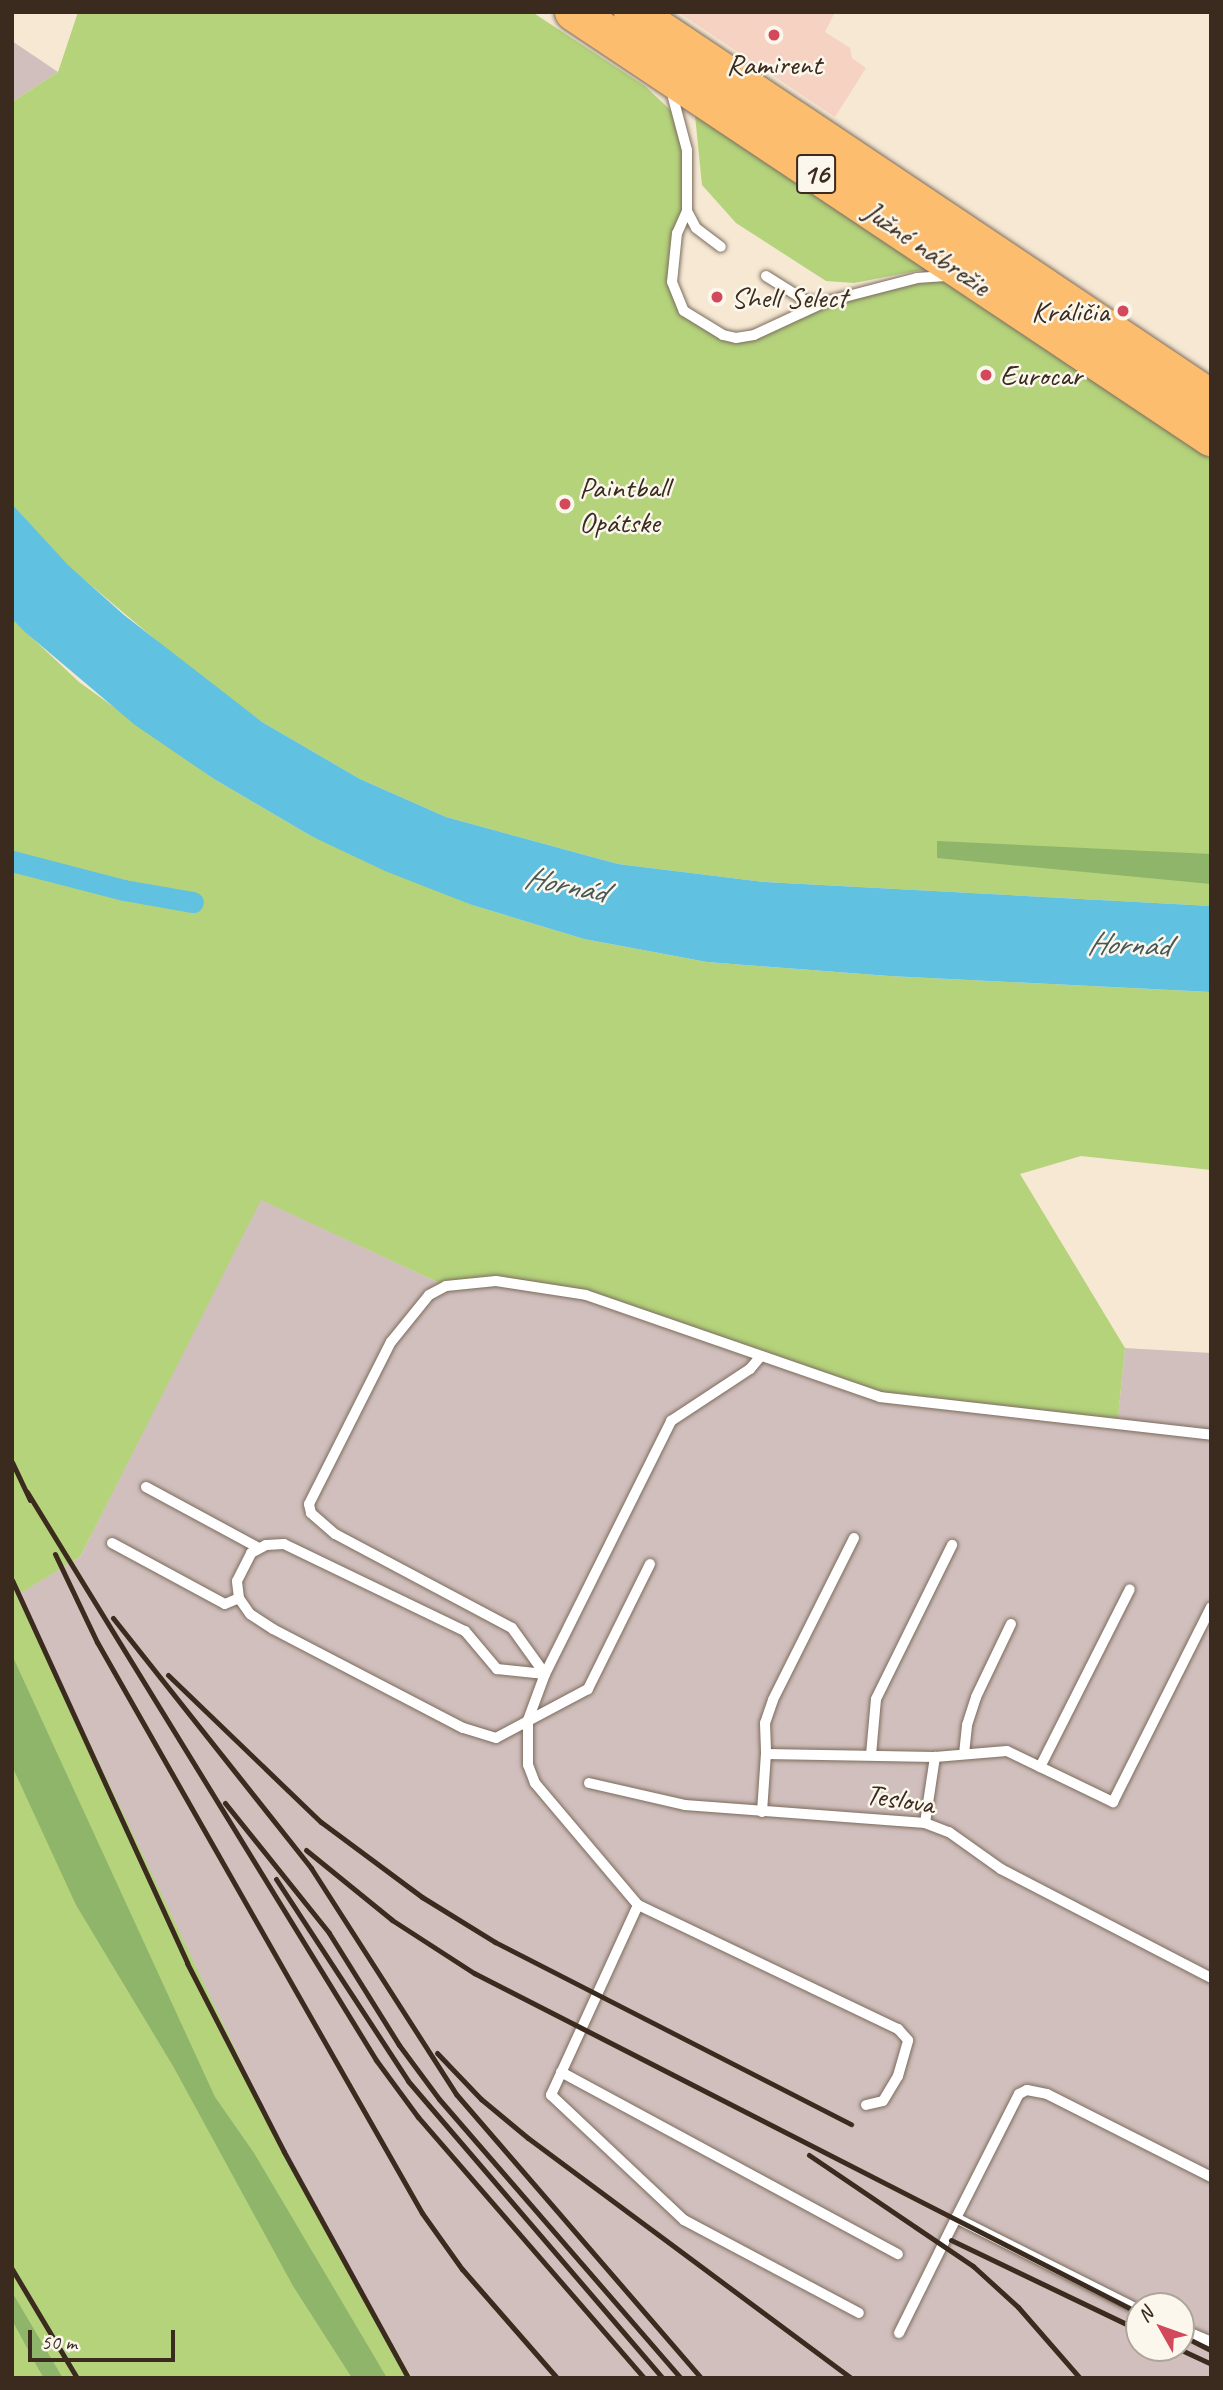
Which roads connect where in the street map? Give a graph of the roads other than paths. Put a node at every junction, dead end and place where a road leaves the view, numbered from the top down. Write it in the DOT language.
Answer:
graph roads {
  1 [pos="574,12"];
  2 [pos="647,18"];
  3 [pos="664,71"];
  4 [pos="687,211"];
  5 [pos="721,247"];
  6 [pos="766,276"];
  7 [pos="968,276"];
  8 [pos="825,302"];
  9 [pos="1211,399"];
  10 [pos="1211,438"];
  11 [pos="761,1356"];
  12 [pos="1211,1435"];
  13 [pos="146,1487"];
  14 [pos="854,1538"];
  15 [pos="111,1544"];
  16 [pos="952,1545"];
  17 [pos="259,1548"];
  18 [pos="650,1564"];
  19 [pos="1129,1589"];
  20 [pos="239,1598"];
  21 [pos="1211,1606"];
  22 [pos="1012,1624"];
  23 [pos="545,1674"];
  24 [pos="528,1720"];
  25 [pos="766,1754"];
  26 [pos="964,1754"];
  27 [pos="871,1755"];
  28 [pos="935,1757"];
  29 [pos="1040,1767"];
  30 [pos="589,1783"];
  31 [pos="762,1812"];
  32 [pos="925,1823"];
  33 [pos="638,1905"];
  34 [pos="1211,1978"];
  35 [pos="561,2072"];
  36 [pos="866,2105"];
  37 [pos="1211,2177"];
  38 [pos="956,2218"];
  39 [pos="898,2254"];
  40 [pos="1125,2303"];
  41 [pos="859,2314"];
  42 [pos="899,2333"];
  1 -- 3 [label="highway, Južné nábrežie / 16"];
  2 -- 9 [label="highway, Južné nábrežie / 16"];
  3 -- 4 [label="lane"];
  3 -- 7 [label="highway, Južné nábrežie / 16"];
  4 -- 5 [label="lane"];
  4 -- 8 [label="lane"];
  6 -- 8 [label="lane"];
  7 -- 8 [label="lane"];
  7 -- 10 [label="highway, Južné nábrežie / 16"];
  11 -- 12 [label="lane"];
  11 -- 23 [label="lane"];
  11 -- 23 [label="lane"];
  13 -- 17 [label="lane"];
  14 -- 25 [label="lane"];
  15 -- 20 [label="lane"];
  16 -- 27 [label="lane"];
  17 -- 20 [label="lane"];
  17 -- 23 [label="lane"];
  18 -- 24 [label="lane"];
  19 -- 29 [label="lane"];
  20 -- 24 [label="lane"];
  21 -- 29 [label="lane"];
  22 -- 26 [label="lane"];
  23 -- 24 [label="lane"];
  24 -- 33 [label="lane"];
  25 -- 27 [label="lane"];
  25 -- 31 [label="lane"];
  26 -- 28 [label="lane"];
  26 -- 29 [label="lane"];
  27 -- 28 [label="lane"];
  28 -- 32 [label="lane"];
  30 -- 31 [label="lane, Teslova"];
  31 -- 32 [label="lane, Teslova"];
  32 -- 34 [label="lane, Teslova"];
  33 -- 35 [label="lane"];
  33 -- 36 [label="lane"];
  35 -- 39 [label="lane"];
  35 -- 41 [label="lane"];
  37 -- 38 [label="lane"];
  38 -- 40 [label="lane"];
  38 -- 42 [label="lane"];
}
